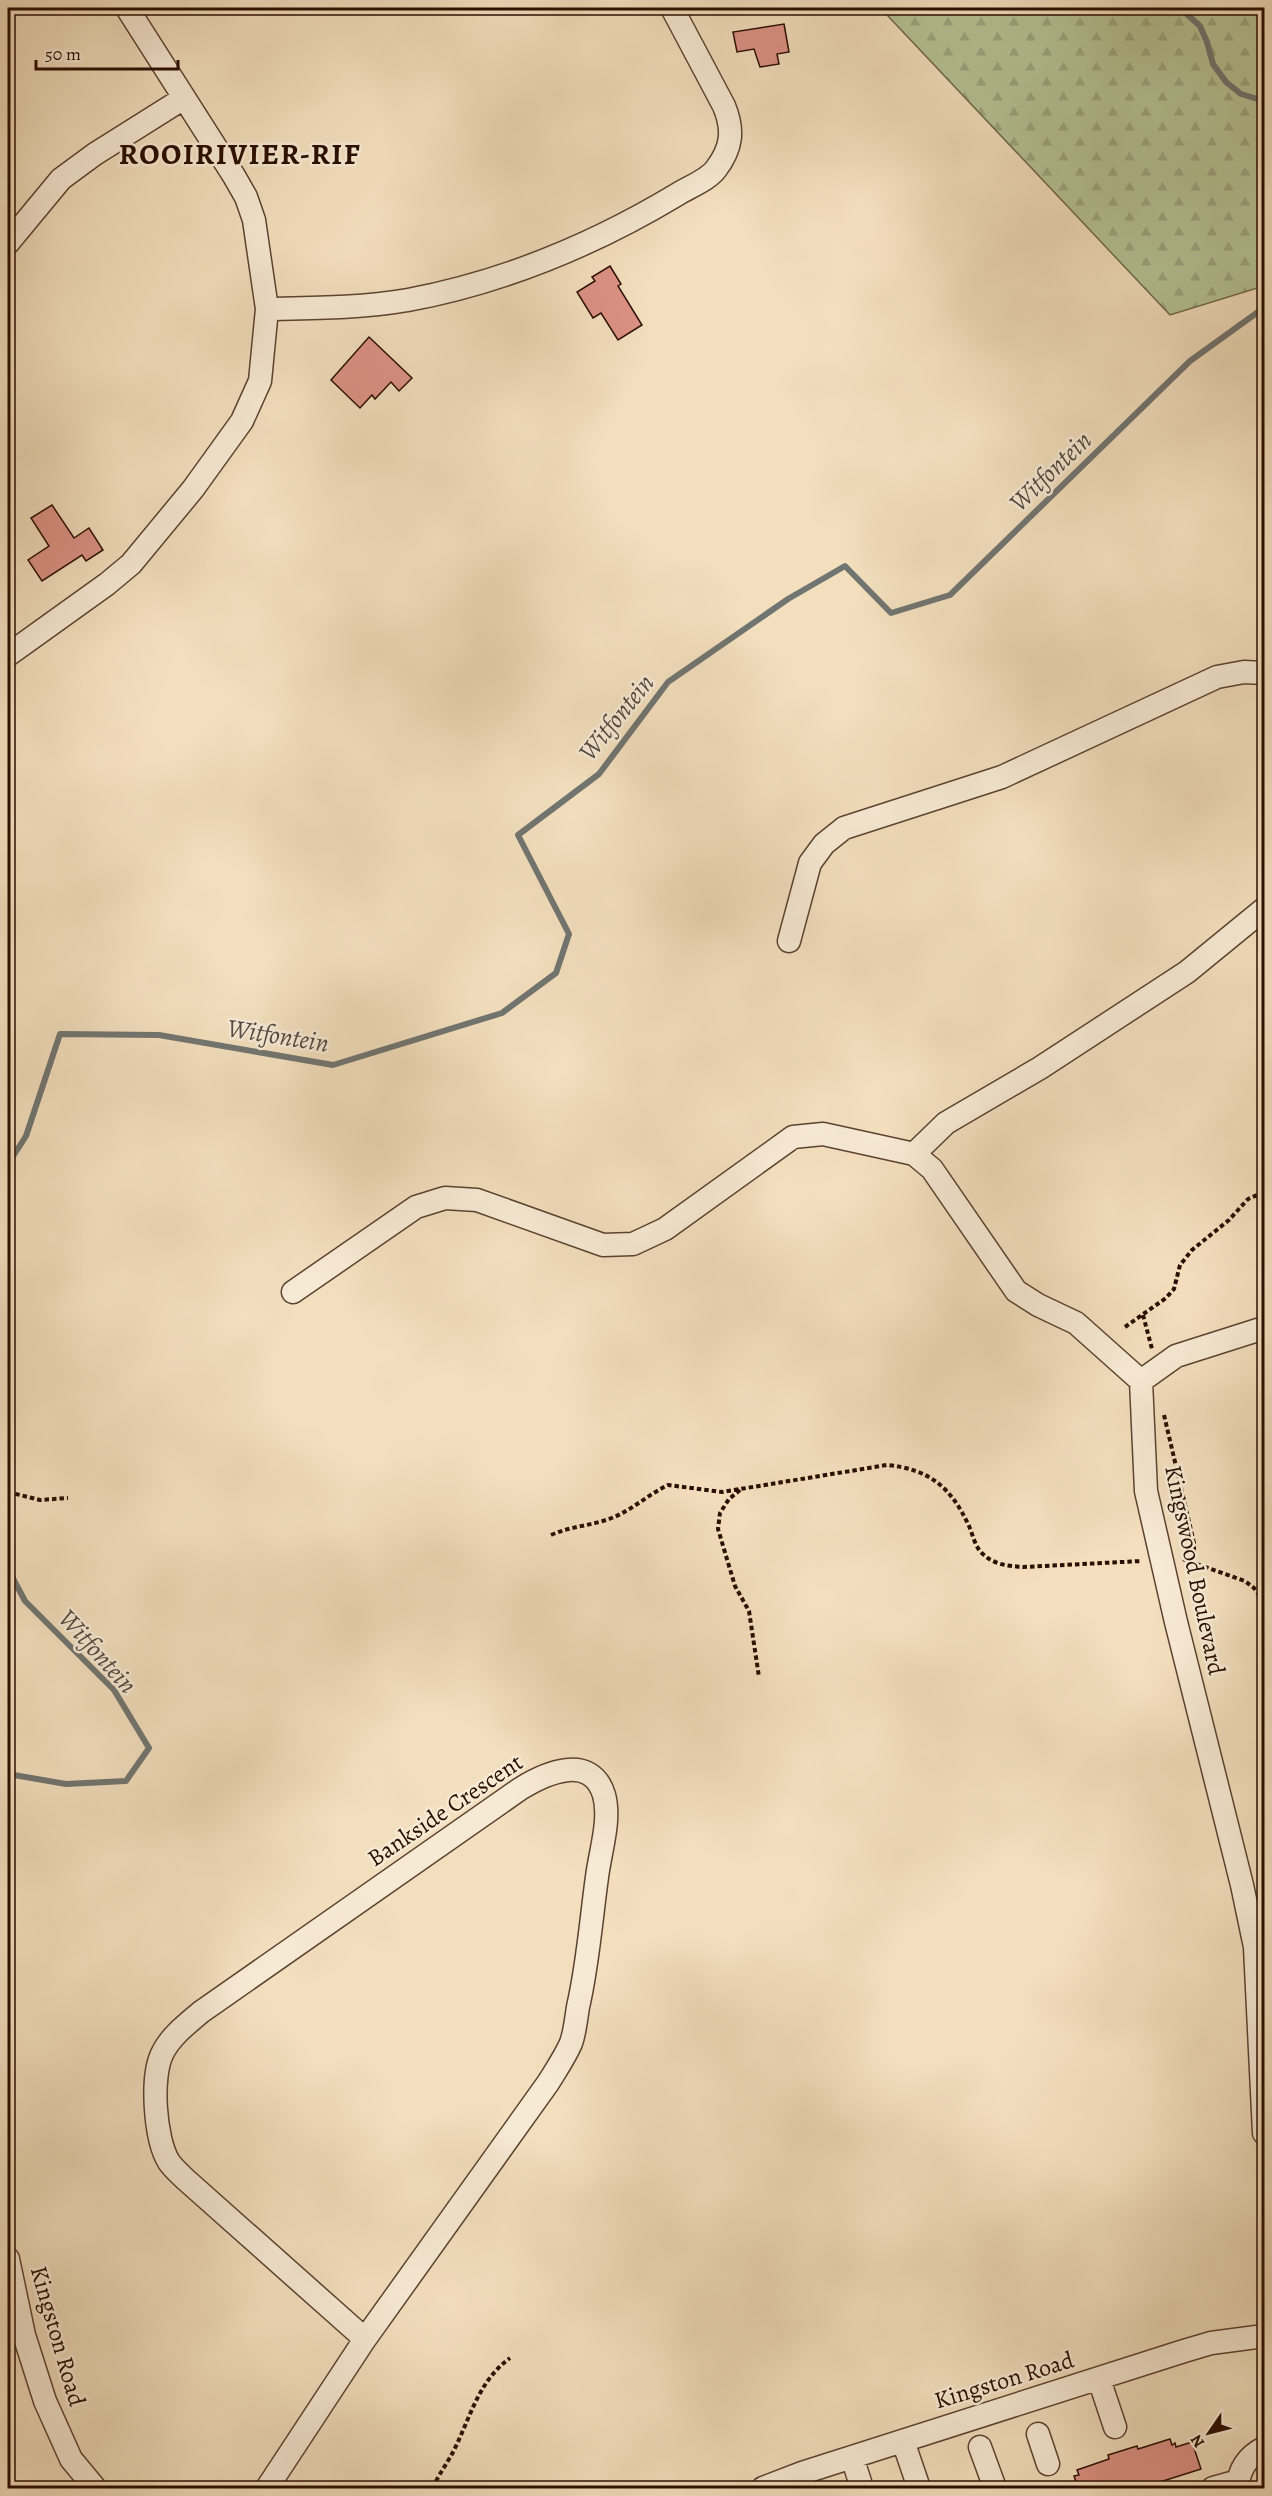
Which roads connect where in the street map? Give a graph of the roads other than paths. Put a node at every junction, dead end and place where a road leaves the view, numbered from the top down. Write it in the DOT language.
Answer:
graph roads {
  1 [pos="127,8"];
  2 [pos="672,8"];
  3 [pos="184,98"];
  4 [pos="8,243"];
  5 [pos="267,309"];
  6 [pos="8,655"];
  7 [pos="1264,673"];
  8 [pos="1264,909"];
  9 [pos="789,941"];
  10 [pos="914,1154"];
  11 [pos="293,1292"];
  12 [pos="1264,1328"];
  13 [pos="1149,1375"];
  14 [pos="1264,2133"];
  15 [pos="8,2259"];
  16 [pos="1264,2336"];
  17 [pos="365,2339"];
  18 [pos="1099,2379"];
  19 [pos="1116,2427"];
  20 [pos="1038,2434"];
  21 [pos="903,2440"];
  22 [pos="980,2447"];
  23 [pos="1264,2448"];
  24 [pos="852,2457"];
  25 [pos="1048,2464"];
  26 [pos="1238,2485"];
  27 [pos="95,2488"];
  28 [pos="267,2488"];
  29 [pos="763,2488"];
  30 [pos="862,2488"];
  31 [pos="919,2488"];
  32 [pos="995,2488"];
  33 [pos="1213,2488"];
  1 -- 3 [label="street"];
  2 -- 5 [label="street"];
  3 -- 4 [label="street"];
  3 -- 5 [label="street"];
  5 -- 6 [label="street"];
  7 -- 9 [label="street"];
  8 -- 10 [label="street"];
  10 -- 11 [label="street"];
  10 -- 13 [label="street"];
  12 -- 13 [label="street"];
  13 -- 14 [label="street, Kingswood Boulevard"];
  15 -- 27 [label="street, Kingston Road"];
  16 -- 18 [label="street, Kingston Road"];
  17 -- 17 [label="street, Bankside Crescent"];
  17 -- 28 [label="street, Bankside Crescent"];
  18 -- 19 [label="street"];
  18 -- 21 [label="street, Kingston Road"];
  20 -- 25 [label="street"];
  21 -- 24 [label="street, Kingston Road"];
  21 -- 31 [label="street"];
  22 -- 32 [label="street"];
  23 -- 26 [label="street"];
  24 -- 29 [label="street, Kingston Road"];
  24 -- 30 [label="street"];
  26 -- 33 [label="street"];
}
